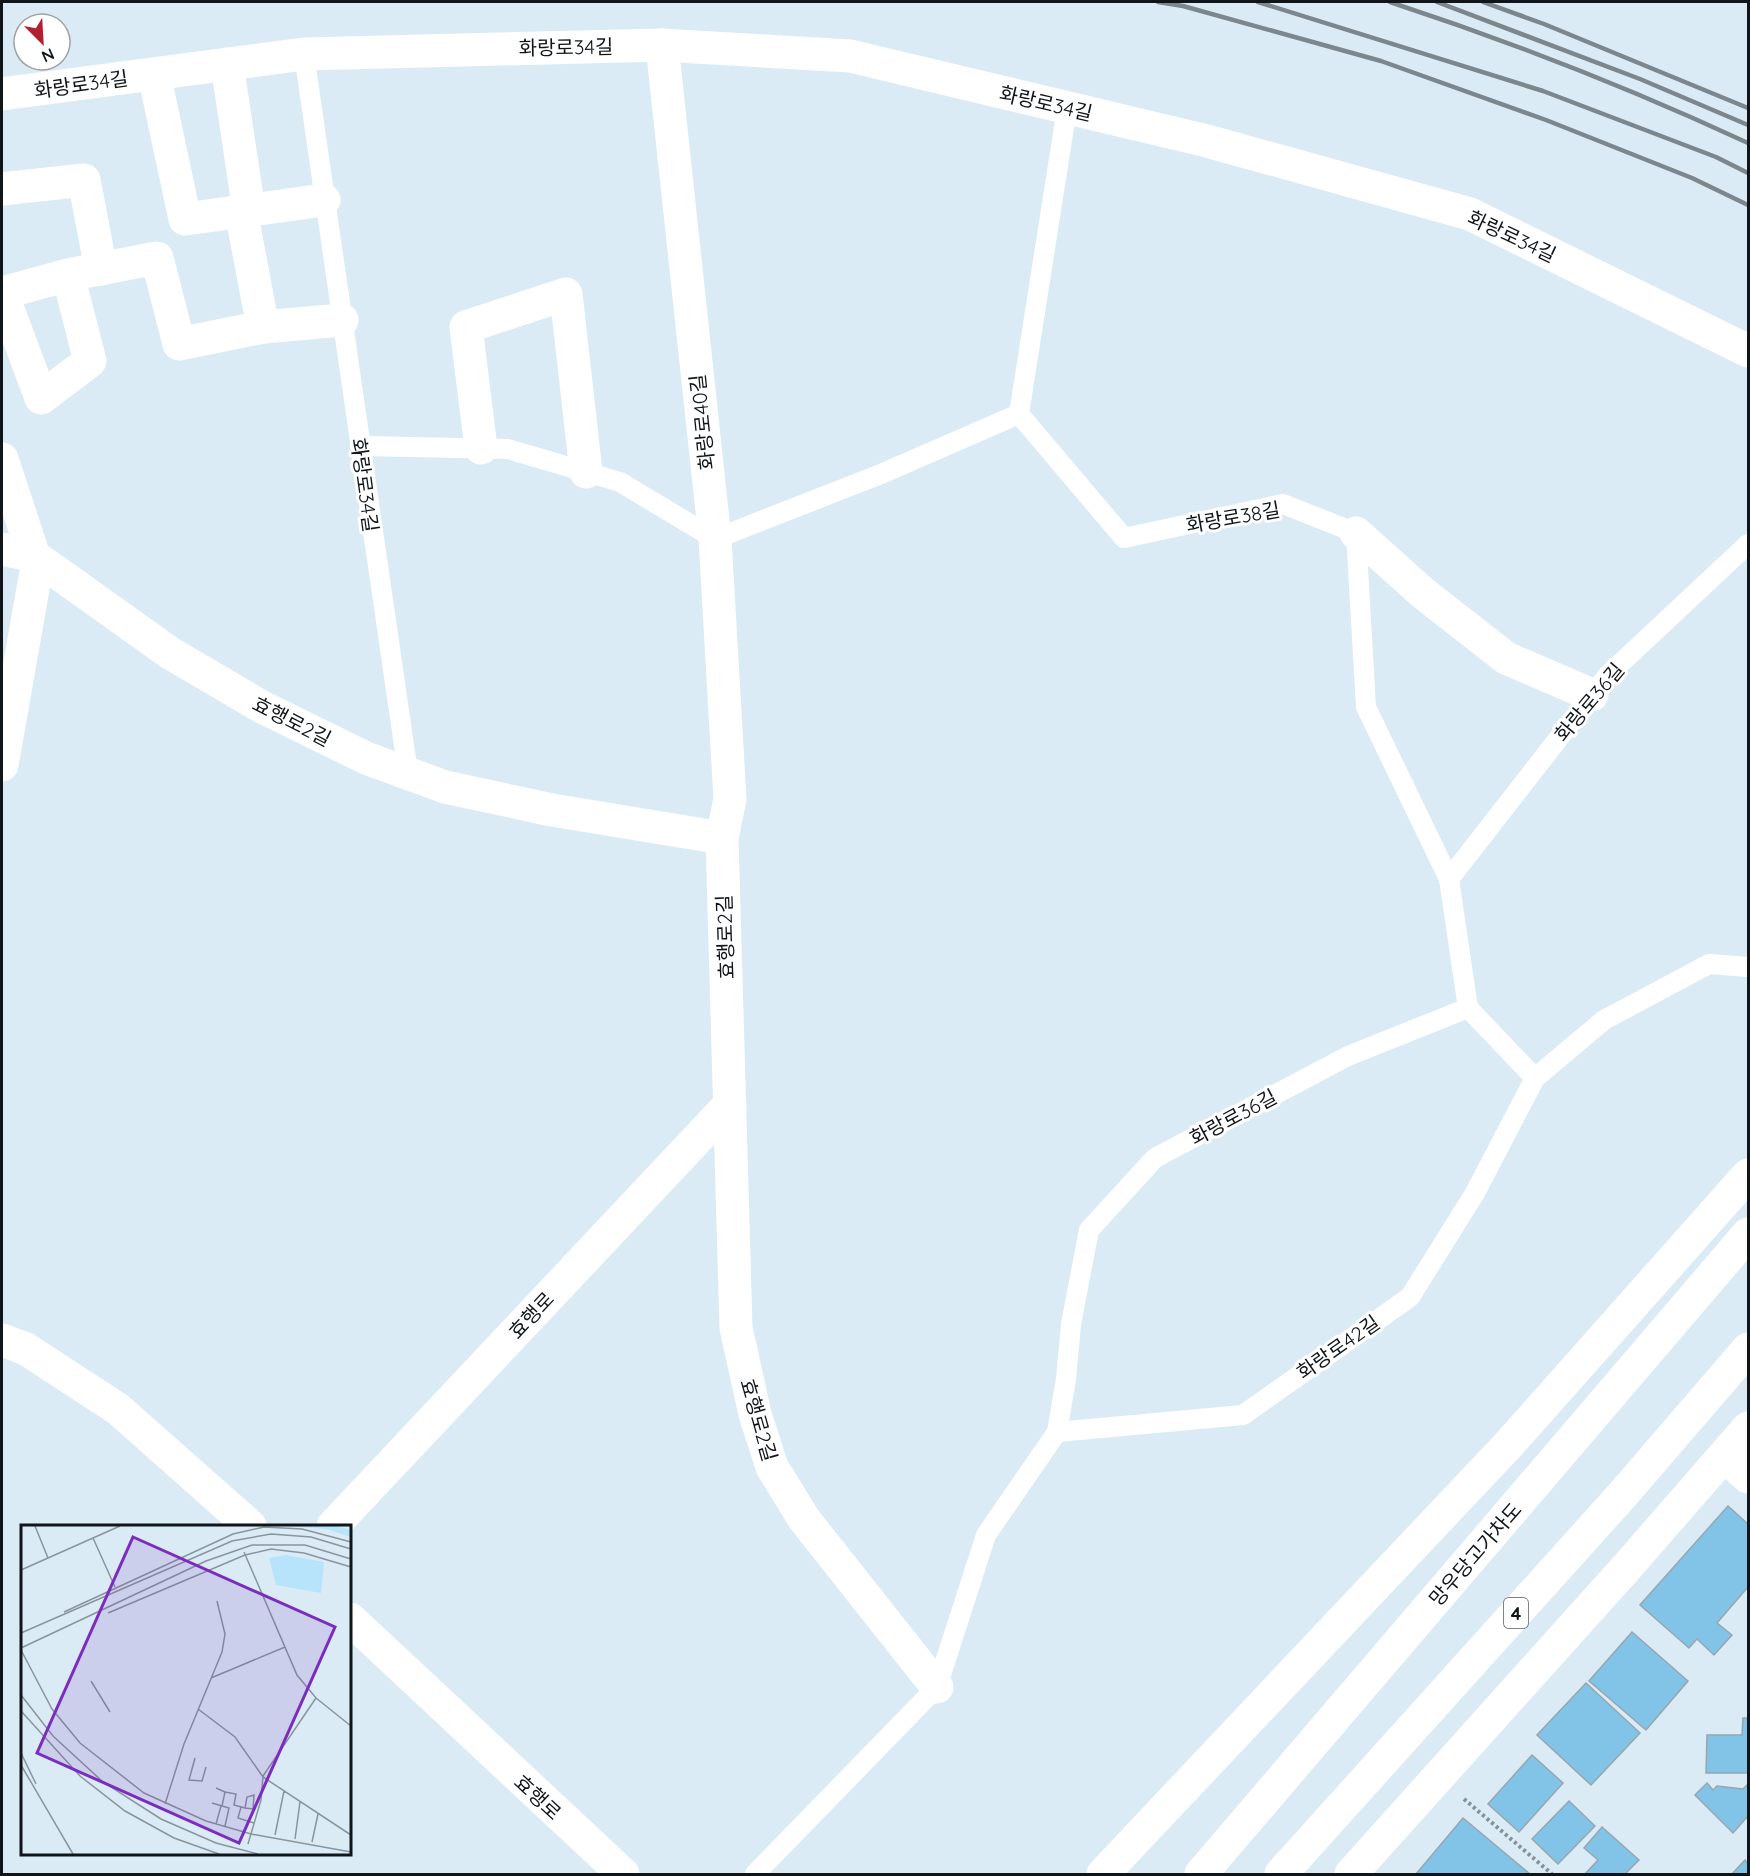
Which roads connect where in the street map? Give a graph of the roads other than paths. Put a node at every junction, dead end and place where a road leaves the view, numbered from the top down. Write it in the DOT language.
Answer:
graph roads {
  1 [pos="662,45"];
  2 [pos="304,54"];
  3 [pos="227,64"];
  4 [pos="154,74"];
  5 [pos="2,94"];
  6 [pos="1067,108"];
  7 [pos="2,189"];
  8 [pos="324,200"];
  9 [pos="245,211"];
  10 [pos="101,268"];
  11 [pos="68,275"];
  12 [pos="342,320"];
  13 [pos="263,327"];
  14 [pos="1749,351"];
  15 [pos="1019,414"];
  16 [pos="360,446"];
  17 [pos="481,448"];
  18 [pos="2,459"];
  19 [pos="586,472"];
  20 [pos="1356,533"];
  21 [pos="715,539"];
  22 [pos="1749,544"];
  23 [pos="2,549"];
  24 [pos="34,556"];
  25 [pos="1592,695"];
  26 [pos="2,765"];
  27 [pos="408,773"];
  28 [pos="730,800"];
  29 [pos="722,838"];
  30 [pos="1449,879"];
  31 [pos="1749,967"];
  32 [pos="1468,1008"];
  33 [pos="1535,1078"];
  34 [pos="730,1104"];
  35 [pos="1749,1174"];
  36 [pos="1749,1234"];
  37 [pos="2,1340"];
  38 [pos="1749,1349"];
  39 [pos="1749,1428"];
  40 [pos="1057,1432"];
  41 [pos="1737,1466"];
  42 [pos="248,1525"];
  43 [pos="335,1525"];
  44 [pos="351,1620"];
  45 [pos="937,1687"];
  46 [pos="623,1875"];
  47 [pos="755,1875"];
  48 [pos="1102,1875"];
  49 [pos="1201,1875"];
  50 [pos="1281,1875"];
  51 [pos="1351,1875"];
  1 -- 2 [label="street, 화랑로34길"];
  1 -- 6 [label="street, 화랑로34길"];
  1 -- 21 [label="street, 화랑로40길"];
  2 -- 3 [label="street, 화랑로34길"];
  2 -- 8 [label="lane, 화랑로34길"];
  3 -- 4 [label="street, 화랑로34길"];
  3 -- 9 [label="street"];
  4 -- 5 [label="street, 화랑로34길"];
  4 -- 9 [label="street"];
  6 -- 14 [label="street, 화랑로34길"];
  6 -- 15 [label="lane"];
  7 -- 10 [label="street"];
  8 -- 9 [label="street"];
  8 -- 12 [label="lane, 화랑로34길"];
  9 -- 13 [label="street"];
  10 -- 11 [label="street"];
  10 -- 13 [label="street"];
  12 -- 13 [label="street"];
  12 -- 16 [label="lane, 화랑로34길"];
  15 -- 20 [label="lane, 화랑로38길"];
  15 -- 21 [label="lane"];
  16 -- 17 [label="lane"];
  16 -- 27 [label="lane, 화랑로34길"];
  17 -- 19 [label="lane"];
  17 -- 19 [label="street"];
  18 -- 24 [label="street"];
  19 -- 21 [label="lane"];
  20 -- 25 [label="street, 화랑로38길"];
  20 -- 30 [label="lane"];
  21 -- 28 [label="street, 화랑로40길"];
  22 -- 25 [label="lane, 화랑로36길"];
  23 -- 24 [label="street, 효행로2길"];
  24 -- 26 [label="street"];
  24 -- 27 [label="street, 효행로2길"];
  25 -- 30 [label="lane, 화랑로36길"];
  27 -- 29 [label="street, 효행로2길"];
  28 -- 29 [label="street, 효행로2길"];
  29 -- 34 [label="street, 효행로2길"];
  30 -- 32 [label="lane"];
  31 -- 33 [label="lane, 화랑로42길"];
  32 -- 33 [label="lane"];
  32 -- 40 [label="lane, 화랑로36길"];
  33 -- 40 [label="lane, 화랑로42길"];
  34 -- 43 [label="street, 효행로"];
  34 -- 45 [label="street, 효행로2길"];
  35 -- 48 [label="street"];
  36 -- 49 [label="street, 망우당고가차도"];
  37 -- 42 [label="street"];
  38 -- 50 [label="street, 4"];
  39 -- 41 [label="street"];
  40 -- 45 [label="lane"];
  41 -- 51 [label="street"];
  44 -- 46 [label="street, 효행로"];
  45 -- 47 [label="lane"];
}
